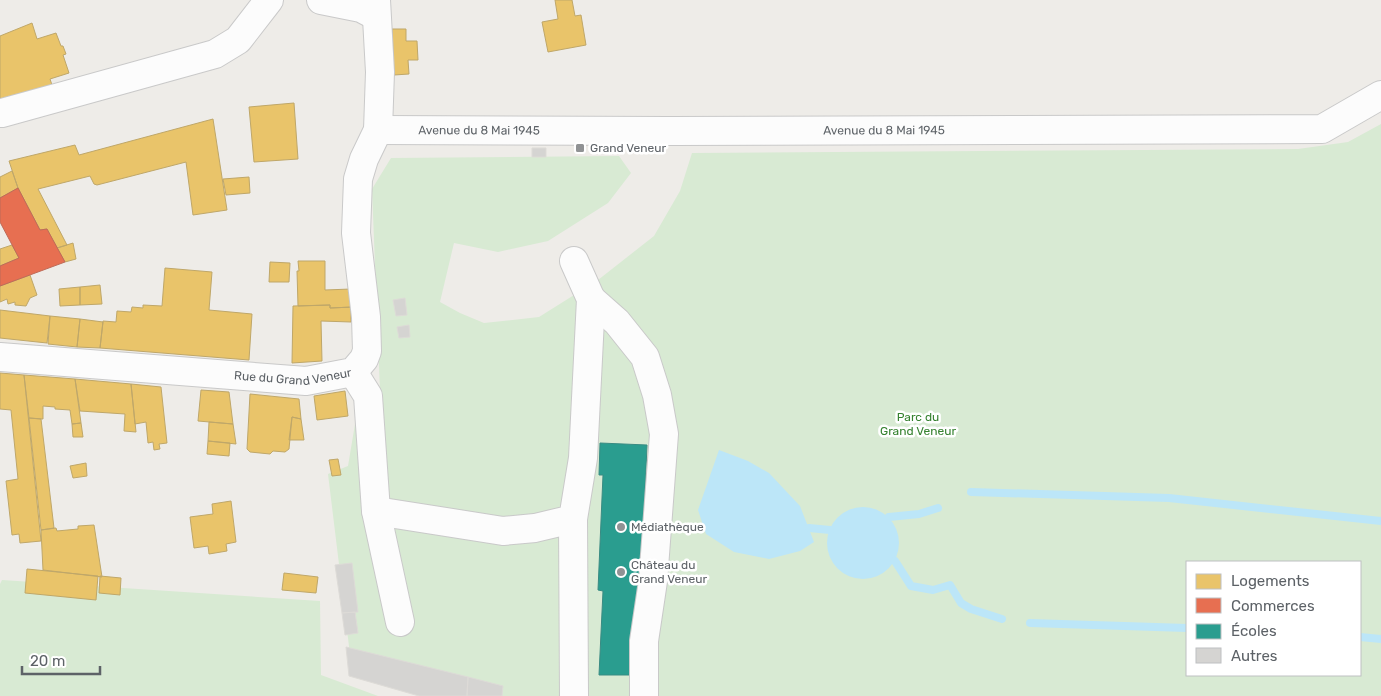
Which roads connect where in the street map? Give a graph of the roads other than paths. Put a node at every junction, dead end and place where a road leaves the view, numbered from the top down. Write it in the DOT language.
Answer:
graph roads {
  1 [pos="269,0"];
  2 [pos="321,0"];
  3 [pos="376,8"];
  4 [pos="1381,95"];
  5 [pos="2,113"];
  6 [pos="378,130"];
  7 [pos="574,261"];
  8 [pos="591,299"];
  9 [pos="0,357"];
  10 [pos="352,372"];
  11 [pos="376,511"];
  12 [pos="573,519"];
  13 [pos="400,622"];
  14 [pos="574,696"];
  15 [pos="644,696"];
  1 -- 5 [label="street"];
  2 -- 3 [label="street"];
  3 -- 6 [label="street, Rue du Grand Veneur"];
  4 -- 6 [label="street, Avenue du 8 Mai 1945"];
  6 -- 10 [label="street, Rue du Grand Veneur"];
  7 -- 8 [label="street"];
  8 -- 12 [label="street"];
  8 -- 15 [label="street"];
  9 -- 10 [label="street, Rue du Grand Veneur"];
  10 -- 11 [label="street"];
  11 -- 12 [label="street"];
  11 -- 13 [label="street"];
  12 -- 14 [label="street"];
}
